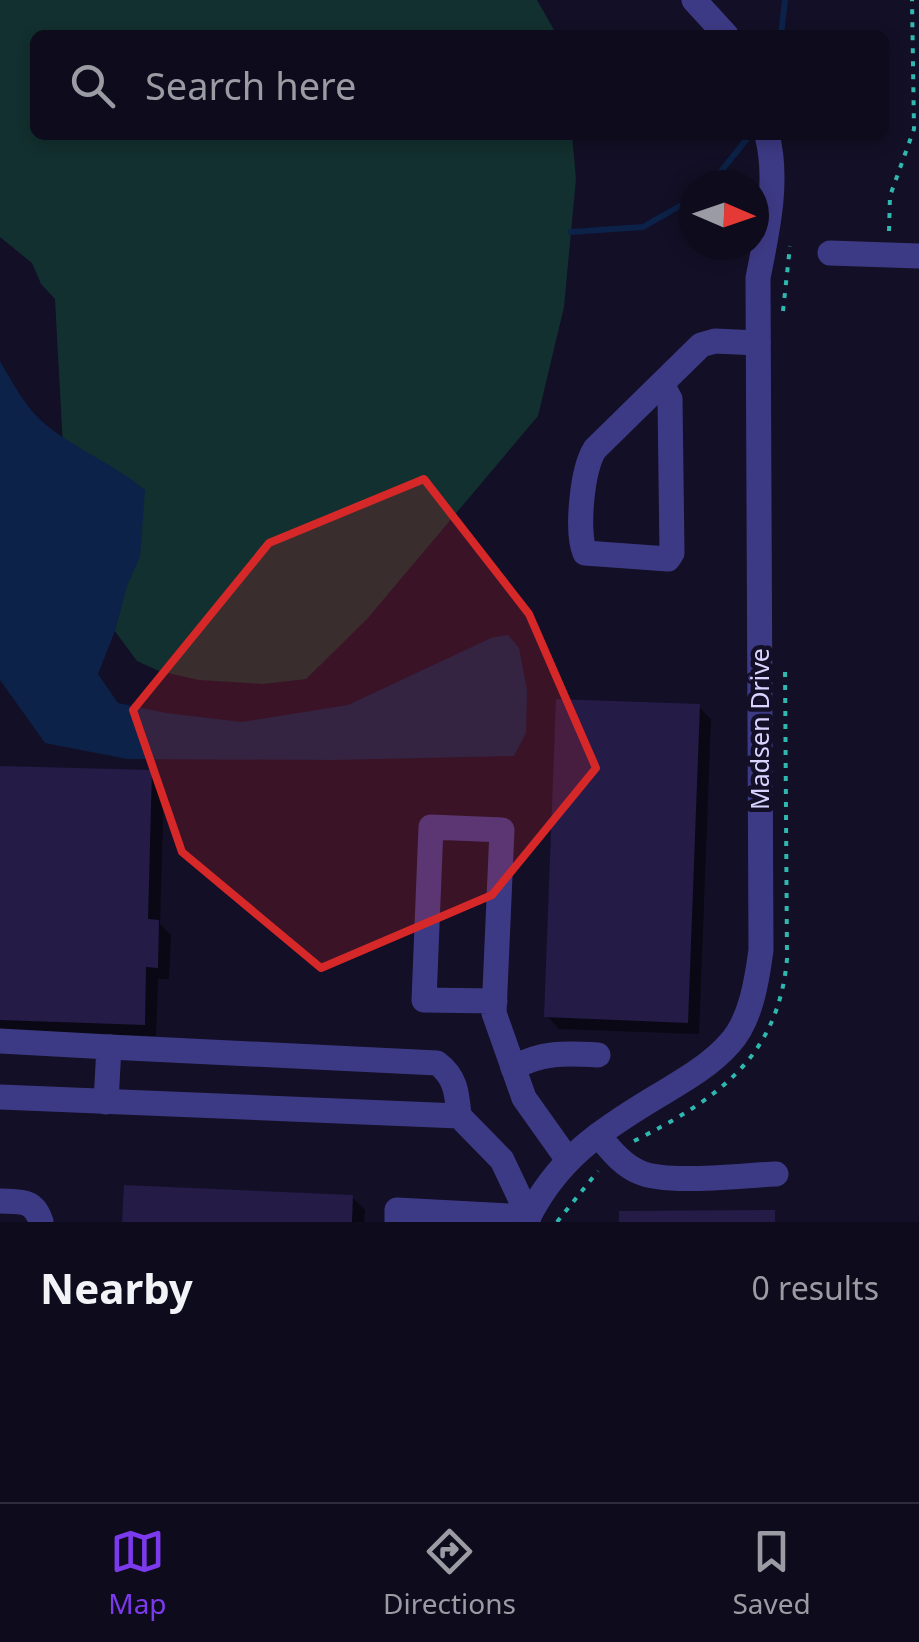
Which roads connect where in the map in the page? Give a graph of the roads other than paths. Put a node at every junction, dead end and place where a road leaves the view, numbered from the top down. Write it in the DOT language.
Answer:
graph roads {
  1 [pos="694,0"];
  2 [pos="721,30"];
  3 [pos="768,140"];
  4 [pos="830,253"];
  5 [pos="919,256"];
  6 [pos="758,344"];
  7 [pos="662,385"];
  8 [pos="494,1002"];
  9 [pos="0,1041"];
  10 [pos="109,1047"];
  11 [pos="598,1055"];
  12 [pos="513,1068"];
  13 [pos="0,1097"];
  14 [pos="106,1102"];
  15 [pos="459,1116"];
  16 [pos="598,1134"];
  17 [pos="568,1160"];
  18 [pos="776,1174"];
  19 [pos="0,1201"];
  20 [pos="528,1220"];
  21 [pos="41,1222"];
  22 [pos="397,1222"];
  1 -- 2 [label="street"];
  3 -- 6 [label="street, Madsen Drive"];
  4 -- 5 [label="street"];
  6 -- 7 [label="street"];
  6 -- 16 [label="street, Madsen Drive"];
  7 -- 7 [label="street"];
  8 -- 8 [label="street"];
  8 -- 12 [label="street"];
  9 -- 10 [label="street"];
  10 -- 14 [label="street"];
  10 -- 15 [label="street"];
  11 -- 12 [label="street"];
  12 -- 17 [label="street"];
  13 -- 14 [label="street"];
  14 -- 15 [label="street"];
  15 -- 20 [label="street"];
  16 -- 17 [label="street, Madsen Drive"];
  16 -- 18 [label="street"];
  17 -- 20 [label="street, Madsen Drive"];
  19 -- 21 [label="street"];
  20 -- 22 [label="street"];
}
